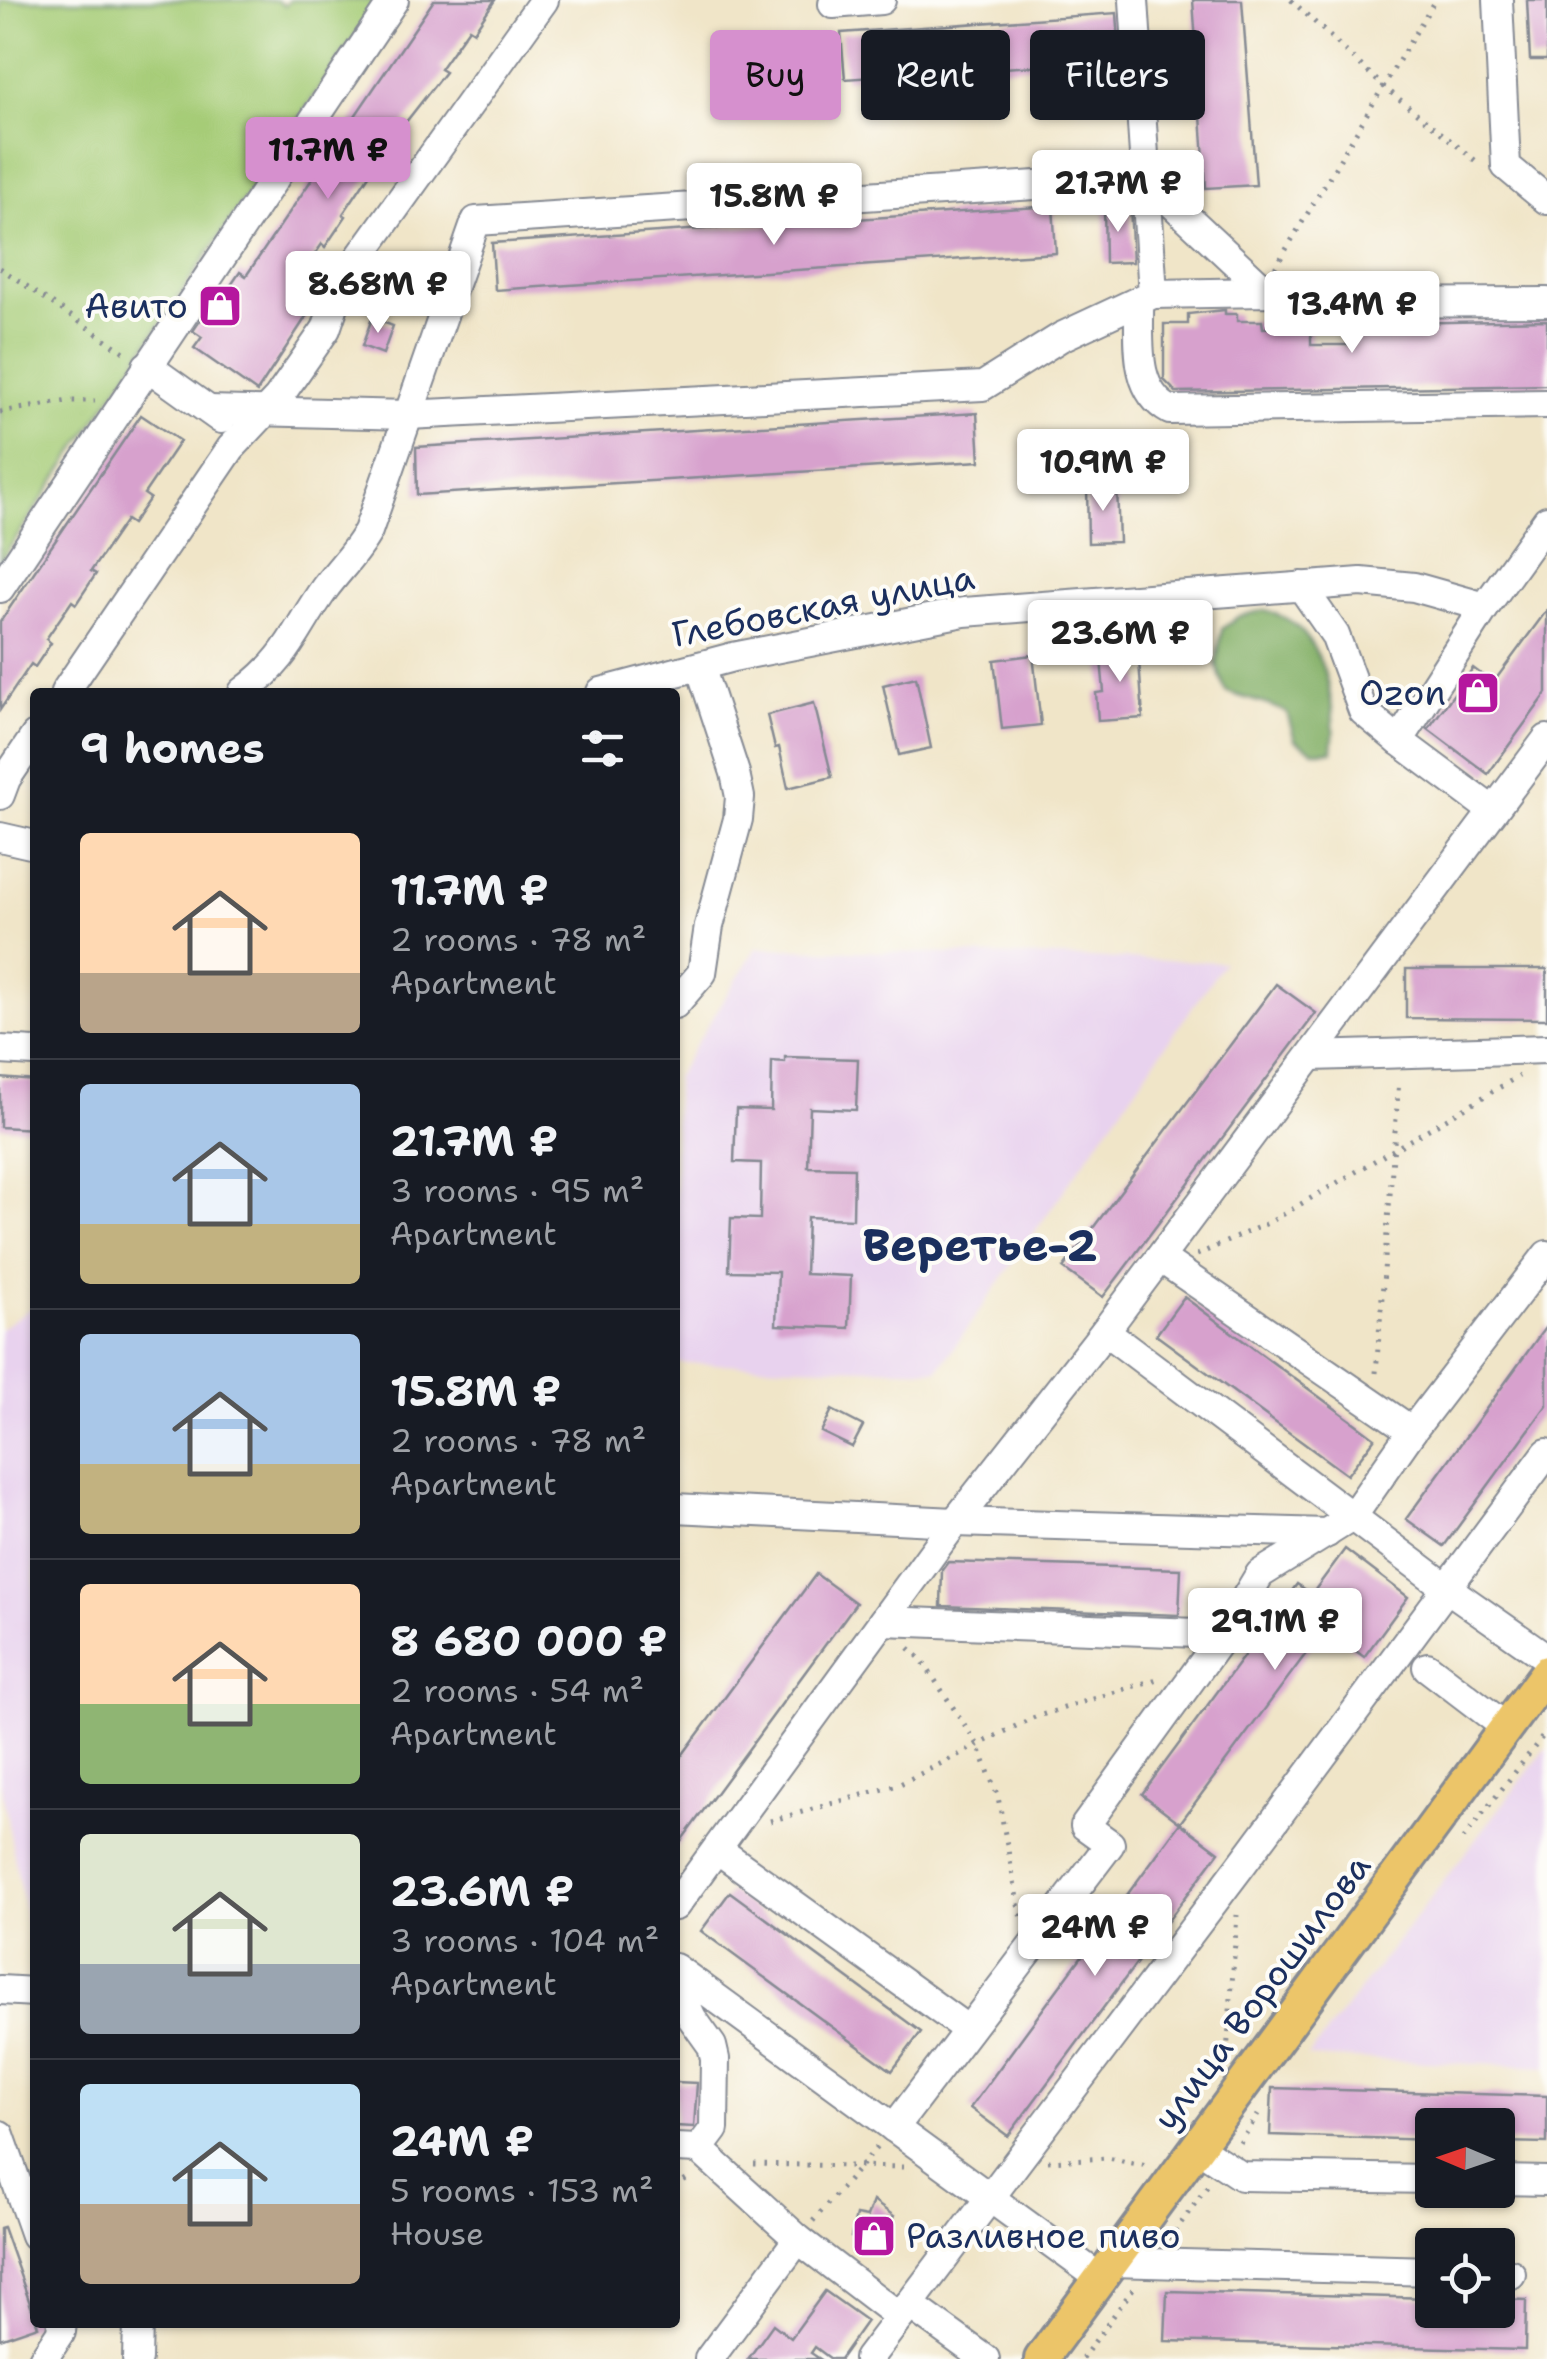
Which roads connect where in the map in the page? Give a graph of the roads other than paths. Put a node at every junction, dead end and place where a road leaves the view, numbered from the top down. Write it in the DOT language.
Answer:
graph roads {
  1 [pos="394,0"];
  2 [pos="544,0"];
  3 [pos="881,0"];
  4 [pos="1134,0"];
  5 [pos="1498,0"];
  6 [pos="833,4"];
  7 [pos="1145,178"];
  8 [pos="1547,200"];
  9 [pos="1267,292"];
  10 [pos="1146,298"];
  11 [pos="1547,302"];
  12 [pos="147,366"];
  13 [pos="1547,404"];
  14 [pos="209,410"];
  15 [pos="266,412"];
  16 [pos="408,415"];
  17 [pos="243,434"];
  18 [pos="1547,520"];
  19 [pos="1300,586"];
  20 [pos="0,588"];
  21 [pos="1485,607"];
  22 [pos="700,666"];
  23 [pos="68,688"];
  24 [pos="248,688"];
  25 [pos="617,688"];
  26 [pos="1547,739"];
  27 [pos="1399,741"];
  28 [pos="30,743"];
  29 [pos="1537,772"];
  30 [pos="0,795"];
  31 [pos="1493,812"];
  32 [pos="0,837"];
  33 [pos="30,844"];
  34 [pos="680,996"];
  35 [pos="0,1050"];
  36 [pos="30,1052"];
  37 [pos="1312,1056"];
  38 [pos="1539,1059"];
  39 [pos="1547,1255"];
  40 [pos="1160,1258"];
  41 [pos="1105,1331"];
  42 [pos="1412,1431"];
  43 [pos="1547,1453"];
  44 [pos="680,1508"];
  45 [pos="1352,1518"];
  46 [pos="954,1522"];
  47 [pos="1326,1533"];
  48 [pos="1447,1588"];
  49 [pos="883,1621"];
  50 [pos="1224,1634"];
  51 [pos="1547,1658"];
  52 [pos="1428,1667"];
  53 [pos="1547,1672"];
  54 [pos="1508,1728"];
  55 [pos="723,1841"];
  56 [pos="680,1899"];
  57 [pos="680,1972"];
  58 [pos="0,1990"];
  59 [pos="680,1991"];
  60 [pos="30,1992"];
  61 [pos="968,2030"];
  62 [pos="894,2128"];
  63 [pos="0,2135"];
  64 [pos="1197,2146"];
  65 [pos="696,2153"];
  66 [pos="1415,2180"];
  67 [pos="1515,2180"];
  68 [pos="1547,2181"];
  69 [pos="990,2198"];
  70 [pos="30,2221"];
  71 [pos="798,2239"];
  72 [pos="1105,2270"];
  73 [pos="1415,2271"];
  74 [pos="904,2310"];
  75 [pos="61,2328"];
  76 [pos="138,2328"];
  77 [pos="44,2359"];
  78 [pos="136,2359"];
  79 [pos="709,2359"];
  80 [pos="868,2359"];
  81 [pos="985,2359"];
  82 [pos="1041,2359"];
  1 -- 12 [label="street"];
  2 -- 15 [label="street"];
  3 -- 6 [label="street"];
  4 -- 7 [label="street"];
  5 -- 8 [label="street"];
  7 -- 9 [label="street"];
  7 -- 10 [label="street"];
  7 -- 16 [label="street"];
  9 -- 10 [label="street"];
  9 -- 11 [label="street"];
  10 -- 13 [label="street"];
  10 -- 16 [label="street"];
  12 -- 14 [label="street"];
  12 -- 20 [label="street"];
  14 -- 15 [label="street"];
  14 -- 17 [label="street"];
  15 -- 16 [label="street"];
  15 -- 17 [label="street"];
  16 -- 24 [label="street"];
  17 -- 23 [label="street"];
  18 -- 21 [label="street"];
  19 -- 21 [label="street, Глебовская улица"];
  19 -- 22 [label="street, Глебовская улица"];
  19 -- 27 [label="street"];
  21 -- 27 [label="street"];
  22 -- 25 [label="street, Глебовская улица"];
  22 -- 34 [label="street"];
  26 -- 29 [label="street"];
  27 -- 31 [label="street"];
  28 -- 30 [label="street"];
  29 -- 31 [label="street"];
  31 -- 37 [label="street"];
  32 -- 33 [label="street"];
  35 -- 36 [label="street"];
  37 -- 38 [label="street"];
  37 -- 40 [label="street"];
  39 -- 42 [label="street"];
  40 -- 41 [label="street"];
  40 -- 42 [label="street"];
  41 -- 45 [label="street"];
  41 -- 46 [label="street"];
  42 -- 45 [label="street"];
  43 -- 48 [label="street"];
  44 -- 46 [label="street"];
  45 -- 47 [label="street"];
  45 -- 48 [label="street"];
  46 -- 47 [label="street"];
  46 -- 49 [label="street"];
  47 -- 50 [label="street"];
  48 -- 51 [label="street"];
  48 -- 69 [label="street"];
  49 -- 50 [label="street"];
  49 -- 55 [label="street"];
  50 -- 61 [label="street"];
  52 -- 54 [label="street"];
  53 -- 54 [label="main road, улица Ворошилова"];
  54 -- 64 [label="main road, улица Ворошилова"];
  55 -- 56 [label="street"];
  55 -- 61 [label="street"];
  57 -- 62 [label="street"];
  58 -- 60 [label="street"];
  59 -- 65 [label="street"];
  61 -- 62 [label="street"];
  62 -- 69 [label="street"];
  63 -- 70 [label="street"];
  64 -- 66 [label="street"];
  64 -- 72 [label="main road, улица Ворошилова"];
  65 -- 71 [label="street"];
  67 -- 68 [label="street"];
  69 -- 72 [label="street"];
  69 -- 74 [label="street"];
  71 -- 74 [label="street"];
  71 -- 79 [label="street"];
  72 -- 73 [label="street"];
  72 -- 82 [label="main road, улица Ворошилова"];
  74 -- 80 [label="street"];
  74 -- 81 [label="street"];
  75 -- 77 [label="street"];
  76 -- 78 [label="street"];
}
